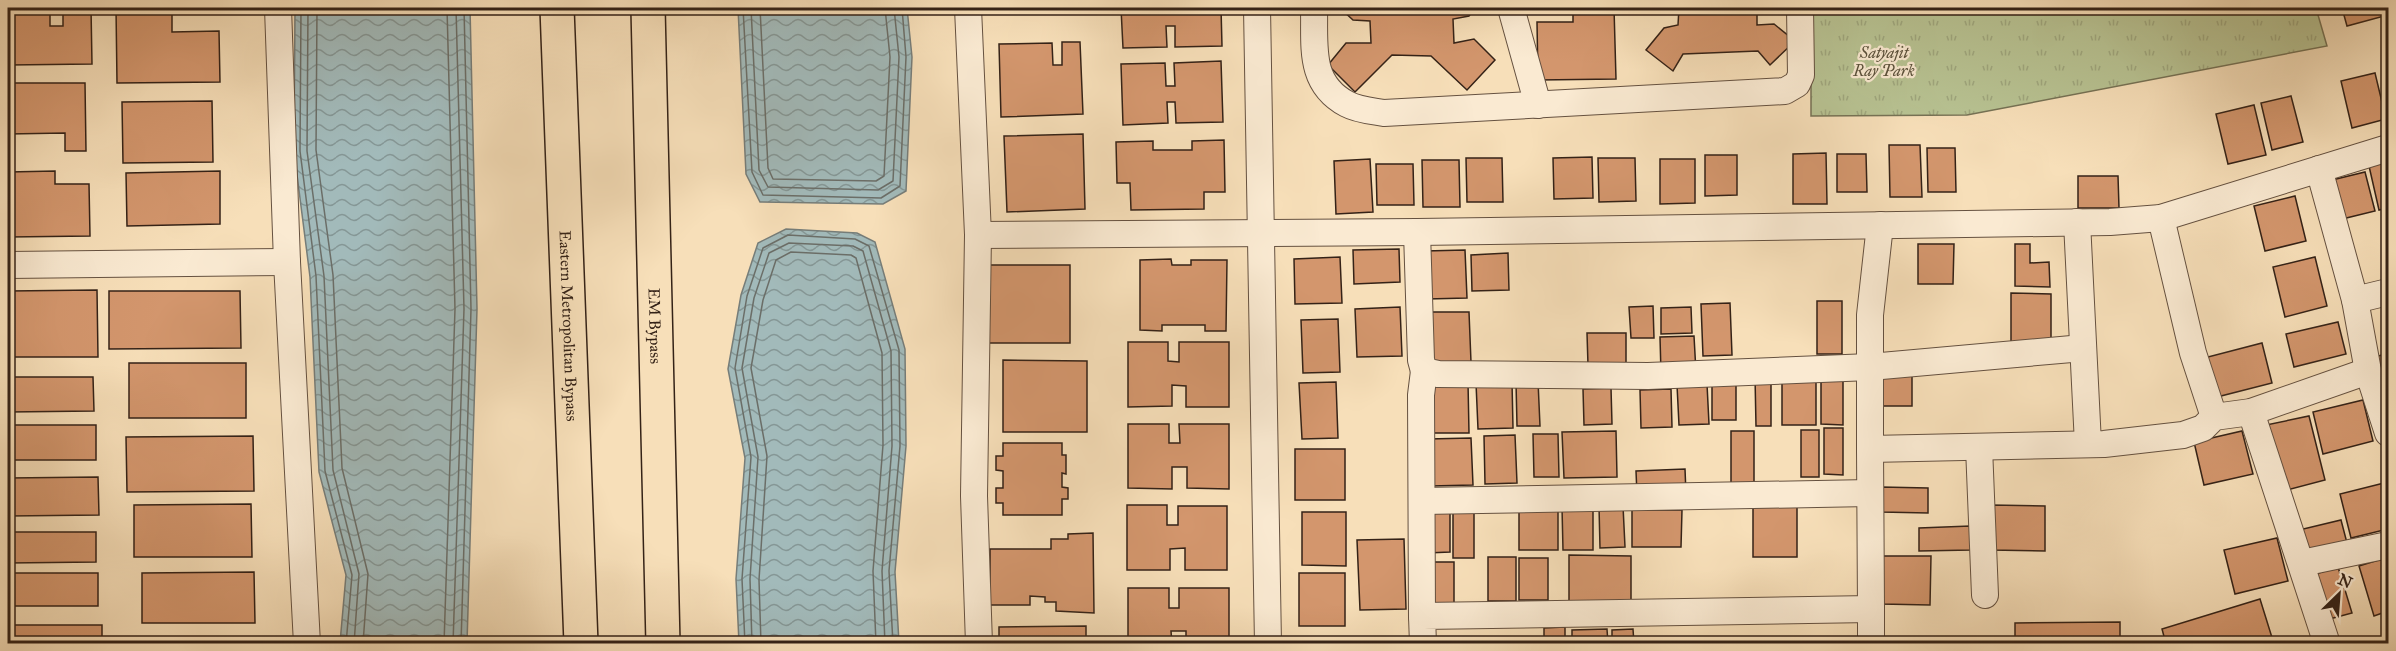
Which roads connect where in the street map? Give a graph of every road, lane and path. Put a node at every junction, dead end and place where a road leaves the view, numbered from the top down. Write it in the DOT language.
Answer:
graph roads {
  1 [pos="278,8"];
  2 [pos="557,8"];
  3 [pos="648,8"];
  4 [pos="968,8"];
  5 [pos="1257,8"];
  6 [pos="1314,8"];
  7 [pos="1511,8"];
  8 [pos="1800,8"];
  9 [pos="1538,105"];
  10 [pos="2388,148"];
  11 [pos="2319,169"];
  12 [pos="2161,218"];
  13 [pos="2078,222"];
  14 [pos="1880,225"];
  15 [pos="1261,232"];
  16 [pos="1418,232"];
  17 [pos="978,235"];
  18 [pos="287,261"];
  19 [pos="8,265"];
  20 [pos="2388,292"];
  21 [pos="2355,300"];
  22 [pos="2083,348"];
  23 [pos="1870,367"];
  24 [pos="1425,371"];
  25 [pos="2368,371"];
  26 [pos="2251,412"];
  27 [pos="2214,417"];
  28 [pos="2387,426"];
  29 [pos="2088,444"];
  30 [pos="1979,447"];
  31 [pos="1870,449"];
  32 [pos="1870,493"];
  33 [pos="1422,501"];
  34 [pos="2388,544"];
  35 [pos="2302,563"];
  36 [pos="1985,595"];
  37 [pos="1871,609"];
  38 [pos="1422,616"];
  39 [pos="307,644"];
  40 [pos="581,644"];
  41 [pos="663,644"];
  42 [pos="979,644"];
  43 [pos="1268,644"];
  44 [pos="1423,644"];
  45 [pos="1871,644"];
  46 [pos="2327,644"];
  1 -- 18 [label="street"];
  2 -- 40 [label="main road, Eastern Metropolitan Bypass"];
  3 -- 41 [label="main road, EM Bypass"];
  4 -- 17 [label="street"];
  5 -- 15 [label="street"];
  6 -- 9 [label="street"];
  7 -- 9 [label="street"];
  8 -- 9 [label="street"];
  10 -- 11 [label="street"];
  11 -- 12 [label="street"];
  11 -- 21 [label="street"];
  12 -- 13 [label="street"];
  12 -- 27 [label="street"];
  13 -- 14 [label="street"];
  13 -- 22 [label="street"];
  14 -- 16 [label="street"];
  14 -- 23 [label="street"];
  15 -- 16 [label="street"];
  15 -- 17 [label="street"];
  15 -- 43 [label="street"];
  16 -- 24 [label="street"];
  17 -- 42 [label="street"];
  18 -- 19 [label="street"];
  18 -- 39 [label="street"];
  20 -- 21 [label="street"];
  21 -- 25 [label="street"];
  22 -- 23 [label="street"];
  22 -- 29 [label="street"];
  23 -- 24 [label="street"];
  23 -- 31 [label="street"];
  24 -- 33 [label="street"];
  25 -- 26 [label="street"];
  25 -- 28 [label="street"];
  26 -- 27 [label="street"];
  26 -- 35 [label="street"];
  27 -- 29 [label="street"];
  29 -- 30 [label="street"];
  30 -- 31 [label="street"];
  30 -- 36 [label="street"];
  31 -- 32 [label="street"];
  32 -- 33 [label="street"];
  32 -- 37 [label="street"];
  33 -- 38 [label="street"];
  34 -- 35 [label="street"];
  35 -- 46 [label="street"];
  37 -- 38 [label="street"];
  37 -- 45 [label="street"];
  38 -- 44 [label="street"];
}
